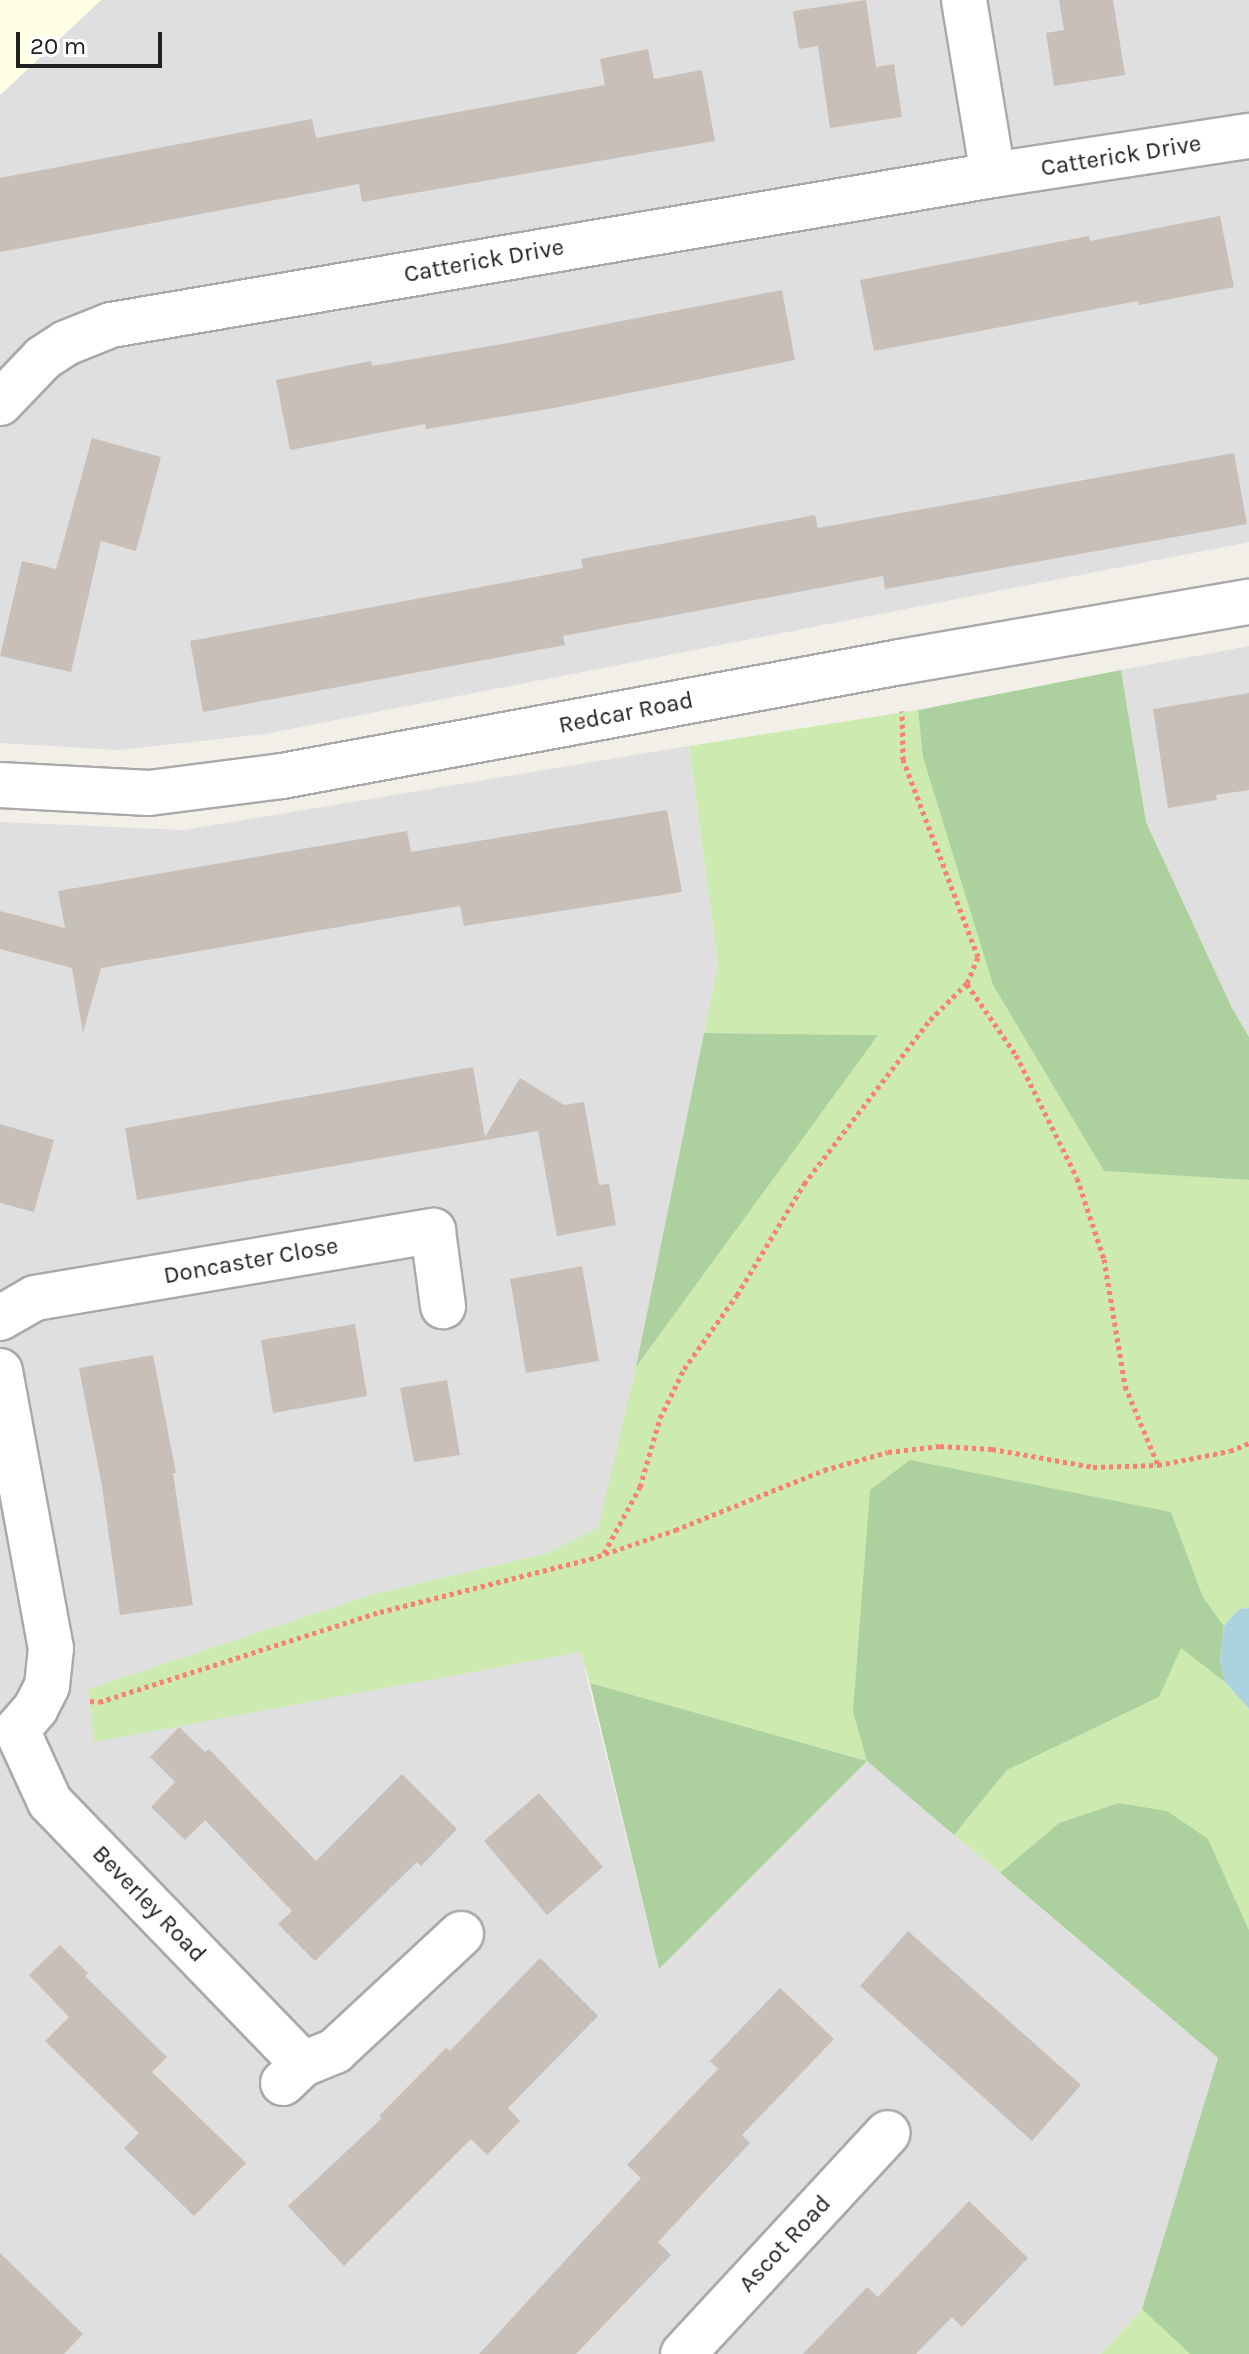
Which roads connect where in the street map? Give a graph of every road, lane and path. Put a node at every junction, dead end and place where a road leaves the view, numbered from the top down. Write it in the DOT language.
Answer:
graph roads {
  1 [pos="964,0"];
  2 [pos="1249,136"];
  3 [pos="993,175"];
  4 [pos="0,403"];
  5 [pos="1249,602"];
  6 [pos="900,662"];
  7 [pos="0,785"];
  8 [pos="967,983"];
  9 [pos="443,1306"];
  10 [pos="0,1318"];
  11 [pos="0,1371"];
  12 [pos="1249,1443"];
  13 [pos="1158,1465"];
  14 [pos="602,1555"];
  15 [pos="20,1720"];
  16 [pos="461,1934"];
  17 [pos="888,2133"];
  18 [pos="683,2354"];
  1 -- 3 [label="street"];
  2 -- 3 [label="street, Catterick Drive"];
  3 -- 4 [label="street, Catterick Drive"];
  5 -- 6 [label="street, Redcar Road"];
  6 -- 7 [label="street, Redcar Road"];
  6 -- 8 [label="path"];
  8 -- 13 [label="path"];
  8 -- 14 [label="path"];
  9 -- 10 [label="street, Doncaster Close"];
  11 -- 15 [label="street"];
  12 -- 13 [label="path"];
  13 -- 14 [label="path"];
  14 -- 15 [label="path"];
  15 -- 16 [label="street, Beverley Road"];
  17 -- 18 [label="street, Ascot Road"];
}
